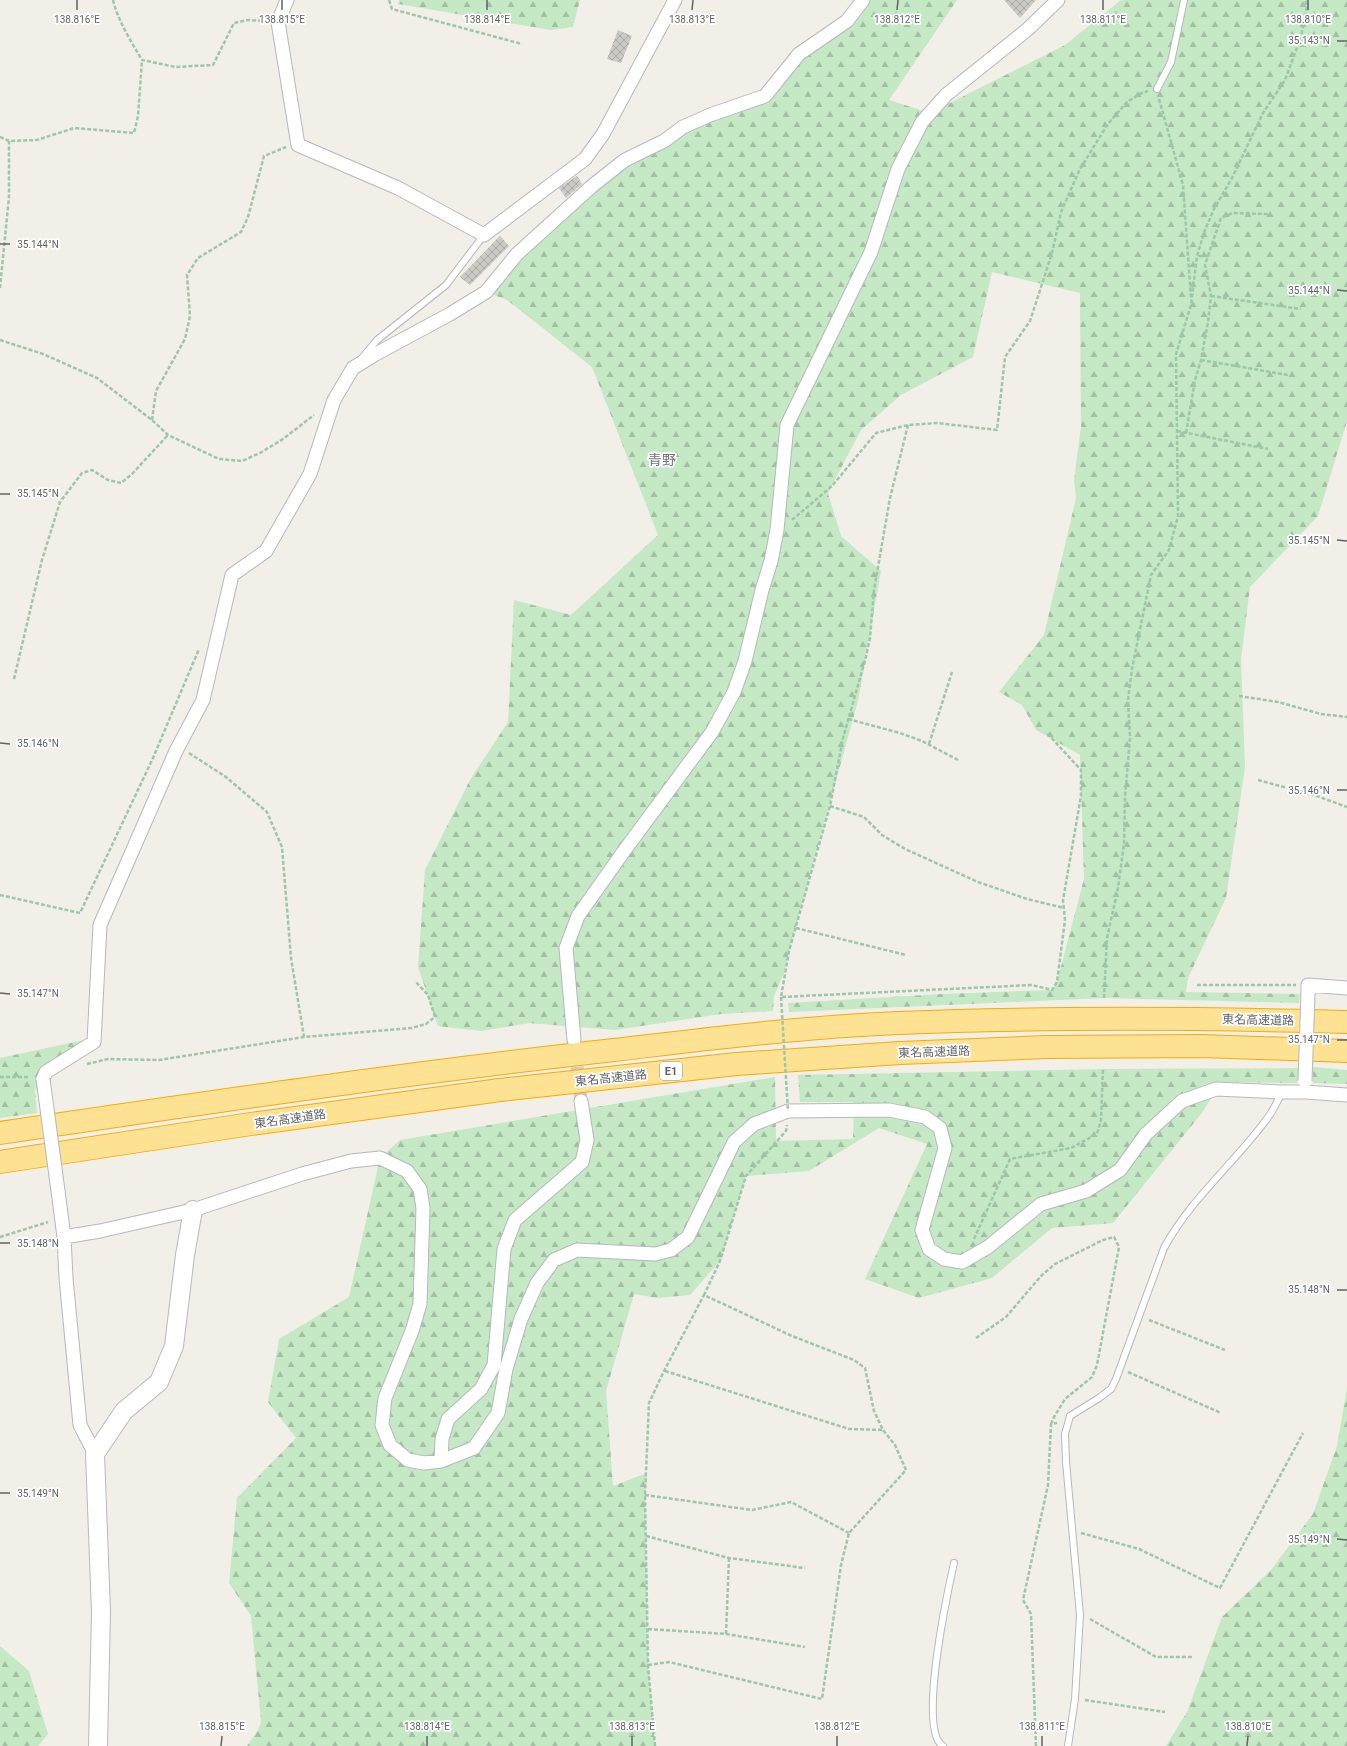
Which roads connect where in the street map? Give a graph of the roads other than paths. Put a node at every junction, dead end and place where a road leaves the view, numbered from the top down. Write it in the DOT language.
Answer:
graph roads {
  1 [pos="288,0"];
  2 [pos="676,0"];
  3 [pos="863,0"];
  4 [pos="1058,0"];
  5 [pos="1184,0"];
  6 [pos="1156,89"];
  7 [pos="484,236"];
  8 [pos="353,368"];
  9 [pos="1347,988"];
  10 [pos="1347,1022"];
  11 [pos="574,1040"];
  12 [pos="1347,1050"];
  13 [pos="1305,1086"];
  14 [pos="1282,1092"];
  15 [pos="1347,1095"];
  16 [pos="581,1101"];
  17 [pos="0,1133"];
  18 [pos="0,1162"];
  19 [pos="193,1210"];
  20 [pos="64,1238"];
  21 [pos="95,1454"];
  22 [pos="441,1461"];
  23 [pos="954,1563"];
  24 [pos="98,1746"];
  25 [pos="943,1746"];
  26 [pos="1068,1746"];
  1 -- 7 [label="street"];
  2 -- 7 [label="street"];
  3 -- 8 [label="street"];
  4 -- 11 [label="street"];
  5 -- 6 [label="lane"];
  7 -- 8 [label="lane"];
  8 -- 20 [label="street, bridge"];
  9 -- 13 [label="street, bridge"];
  10 -- 17 [label="highway, 東名高速道路 / E1"];
  12 -- 18 [label="highway, 東名高速道路 / E1"];
  13 -- 14 [label="street"];
  13 -- 15 [label="street"];
  14 -- 22 [label="street"];
  14 -- 26 [label="lane"];
  16 -- 22 [label="street"];
  19 -- 20 [label="street"];
  19 -- 21 [label="street"];
  19 -- 22 [label="street"];
  20 -- 21 [label="street"];
  21 -- 24 [label="street"];
  23 -- 25 [label="lane"];
}
